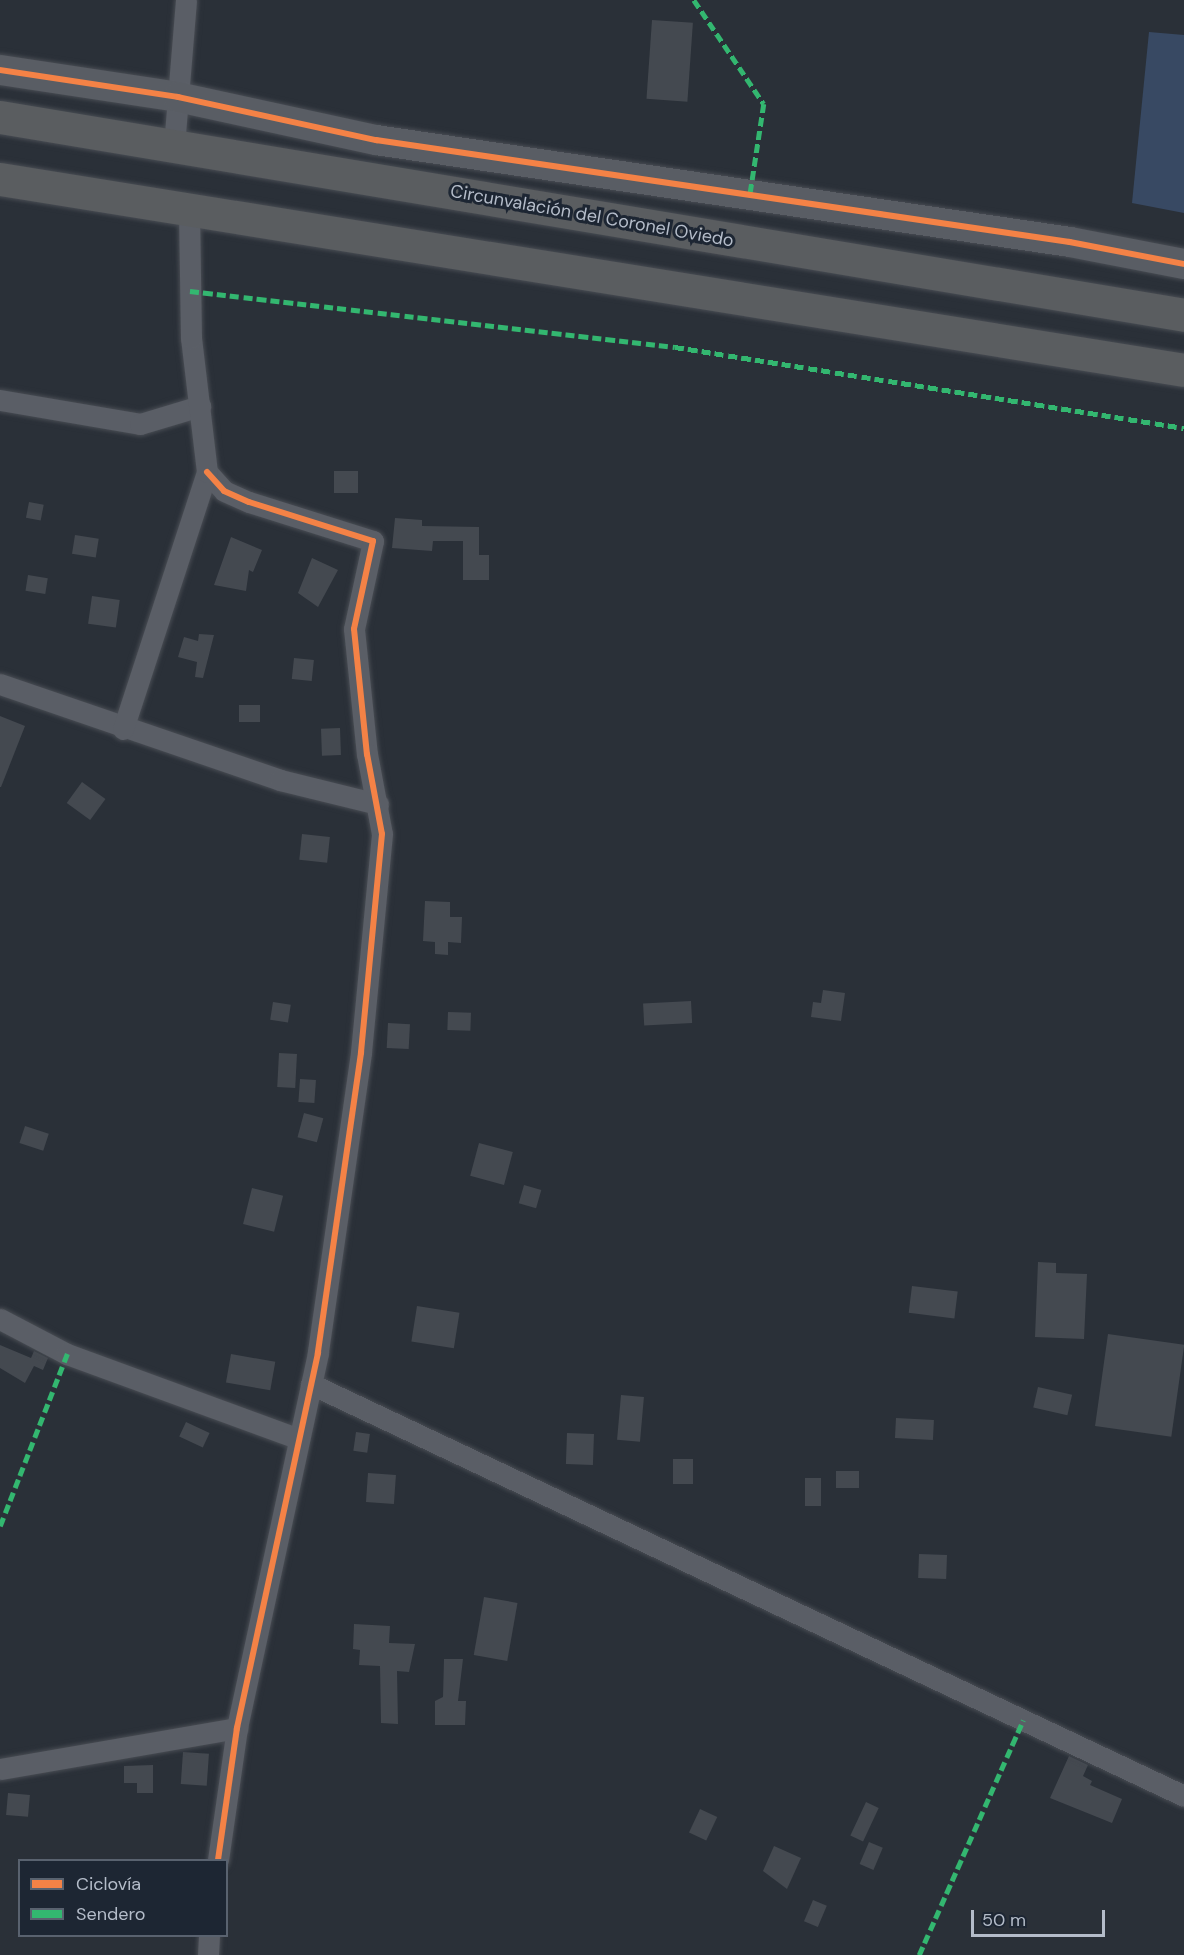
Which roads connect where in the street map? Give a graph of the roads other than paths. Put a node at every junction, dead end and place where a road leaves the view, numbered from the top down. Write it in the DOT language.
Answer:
graph roads {
  1 [pos="186,0"];
  2 [pos="0,70"];
  3 [pos="178,97"];
  4 [pos="0,117"];
  5 [pos="174,146"];
  6 [pos="0,179"];
  7 [pos="189,211"];
  8 [pos="1184,264"];
  9 [pos="1184,315"];
  10 [pos="1184,370"];
  11 [pos="0,400"];
  12 [pos="200,406"];
  13 [pos="207,472"];
  14 [pos="0,684"];
  15 [pos="123,729"];
  16 [pos="378,804"];
  17 [pos="0,1319"];
  18 [pos="311,1384"];
  19 [pos="299,1440"];
  20 [pos="237,1728"];
  21 [pos="0,1770"];
  22 [pos="1184,1796"];
  23 [pos="218,1859"];
  24 [pos="208,1937"];
  25 [pos="208,1955"];
  1 -- 3 [label="street"];
  2 -- 3 [label="street"];
  3 -- 5 [label="street"];
  3 -- 8 [label="street"];
  4 -- 5 [label="highway, Circunvalación del Coronel Oviedo"];
  5 -- 9 [label="highway, Circunvalación del Coronel Oviedo"];
  6 -- 7 [label="highway"];
  7 -- 10 [label="highway"];
  7 -- 12 [label="street"];
  11 -- 12 [label="street"];
  12 -- 13 [label="street"];
  13 -- 15 [label="street"];
  13 -- 16 [label="street"];
  14 -- 15 [label="street"];
  15 -- 16 [label="street"];
  16 -- 18 [label="street"];
  17 -- 19 [label="street"];
  18 -- 19 [label="street"];
  18 -- 22 [label="street"];
  19 -- 20 [label="street"];
  20 -- 21 [label="street"];
  20 -- 23 [label="street"];
  24 -- 25 [label="street"];
}
